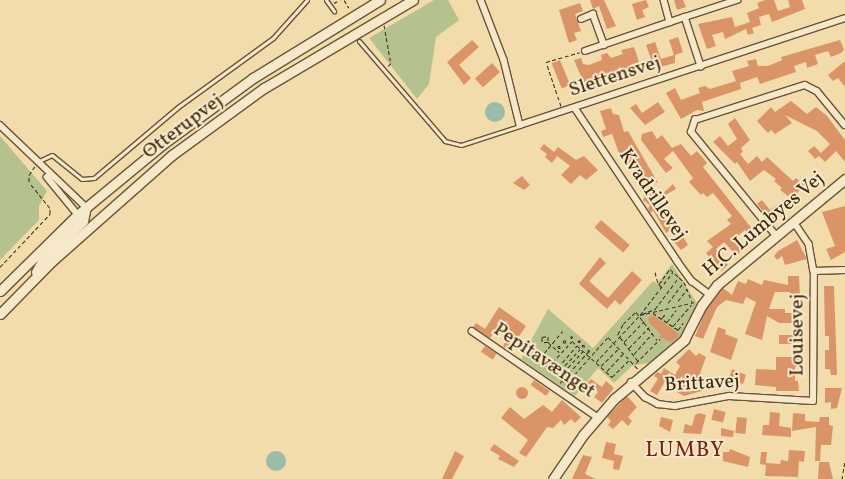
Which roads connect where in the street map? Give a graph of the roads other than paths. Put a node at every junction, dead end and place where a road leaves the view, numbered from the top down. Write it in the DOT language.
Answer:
graph roads {
  1 [pos="307,0"];
  2 [pos="326,0"];
  3 [pos="380,0"];
  4 [pos="413,0"];
  5 [pos="481,0"];
  6 [pos="664,0"];
  7 [pos="737,0"];
  8 [pos="334,11"];
  9 [pos="685,17"];
  10 [pos="845,18"];
  11 [pos="581,19"];
  12 [pos="670,22"];
  13 [pos="359,41"];
  14 [pos="604,44"];
  15 [pos="585,52"];
  16 [pos="700,66"];
  17 [pos="575,108"];
  18 [pos="0,125"];
  19 [pos="520,125"];
  20 [pos="845,125"];
  21 [pos="37,163"];
  22 [pos="845,179"];
  23 [pos="86,208"];
  24 [pos="83,221"];
  25 [pos="794,222"];
  26 [pos="776,236"];
  27 [pos="845,270"];
  28 [pos="814,271"];
  29 [pos="0,290"];
  30 [pos="709,294"];
  31 [pos="0,314"];
  32 [pos="472,331"];
  33 [pos="631,382"];
  34 [pos="813,401"];
  35 [pos="597,417"];
  36 [pos="553,479"];
  1 -- 21 [label="lane"];
  2 -- 8 [label="lane"];
  3 -- 23 [label="main road, Otterupvej"];
  4 -- 24 [label="main road, Otterupvej"];
  5 -- 19 [label="street"];
  6 -- 12 [label="street"];
  7 -- 9 [label="street"];
  9 -- 12 [label="street"];
  9 -- 16 [label="street"];
  10 -- 16 [label="street, Slettensvej"];
  11 -- 14 [label="street"];
  12 -- 14 [label="street"];
  13 -- 19 [label="lane"];
  14 -- 15 [label="street"];
  16 -- 17 [label="street, Slettensvej"];
  17 -- 19 [label="street, Slettensvej"];
  17 -- 30 [label="street, Kvadrillevej"];
  18 -- 21 [label="street"];
  20 -- 26 [label="street"];
  21 -- 23 [label="street"];
  21 -- 24 [label="street"];
  22 -- 25 [label="main road, H.C. Lumbyes Vej"];
  23 -- 24 [label="main road"];
  24 -- 29 [label="main road, Otterupvej"];
  24 -- 31 [label="main road, Otterupvej"];
  25 -- 26 [label="main road, H.C. Lumbyes Vej"];
  25 -- 28 [label="street, Louisevej"];
  26 -- 30 [label="main road, H.C. Lumbyes Vej"];
  27 -- 28 [label="street"];
  28 -- 34 [label="street, Louisevej"];
  30 -- 33 [label="main road, H.C. Lumbyes Vej"];
  32 -- 35 [label="street, Pepitavænget"];
  33 -- 34 [label="street, Brittavej"];
  33 -- 35 [label="main road, H.C. Lumbyes Vej"];
  35 -- 36 [label="main road, H.C. Lumbyes Vej"];
}
